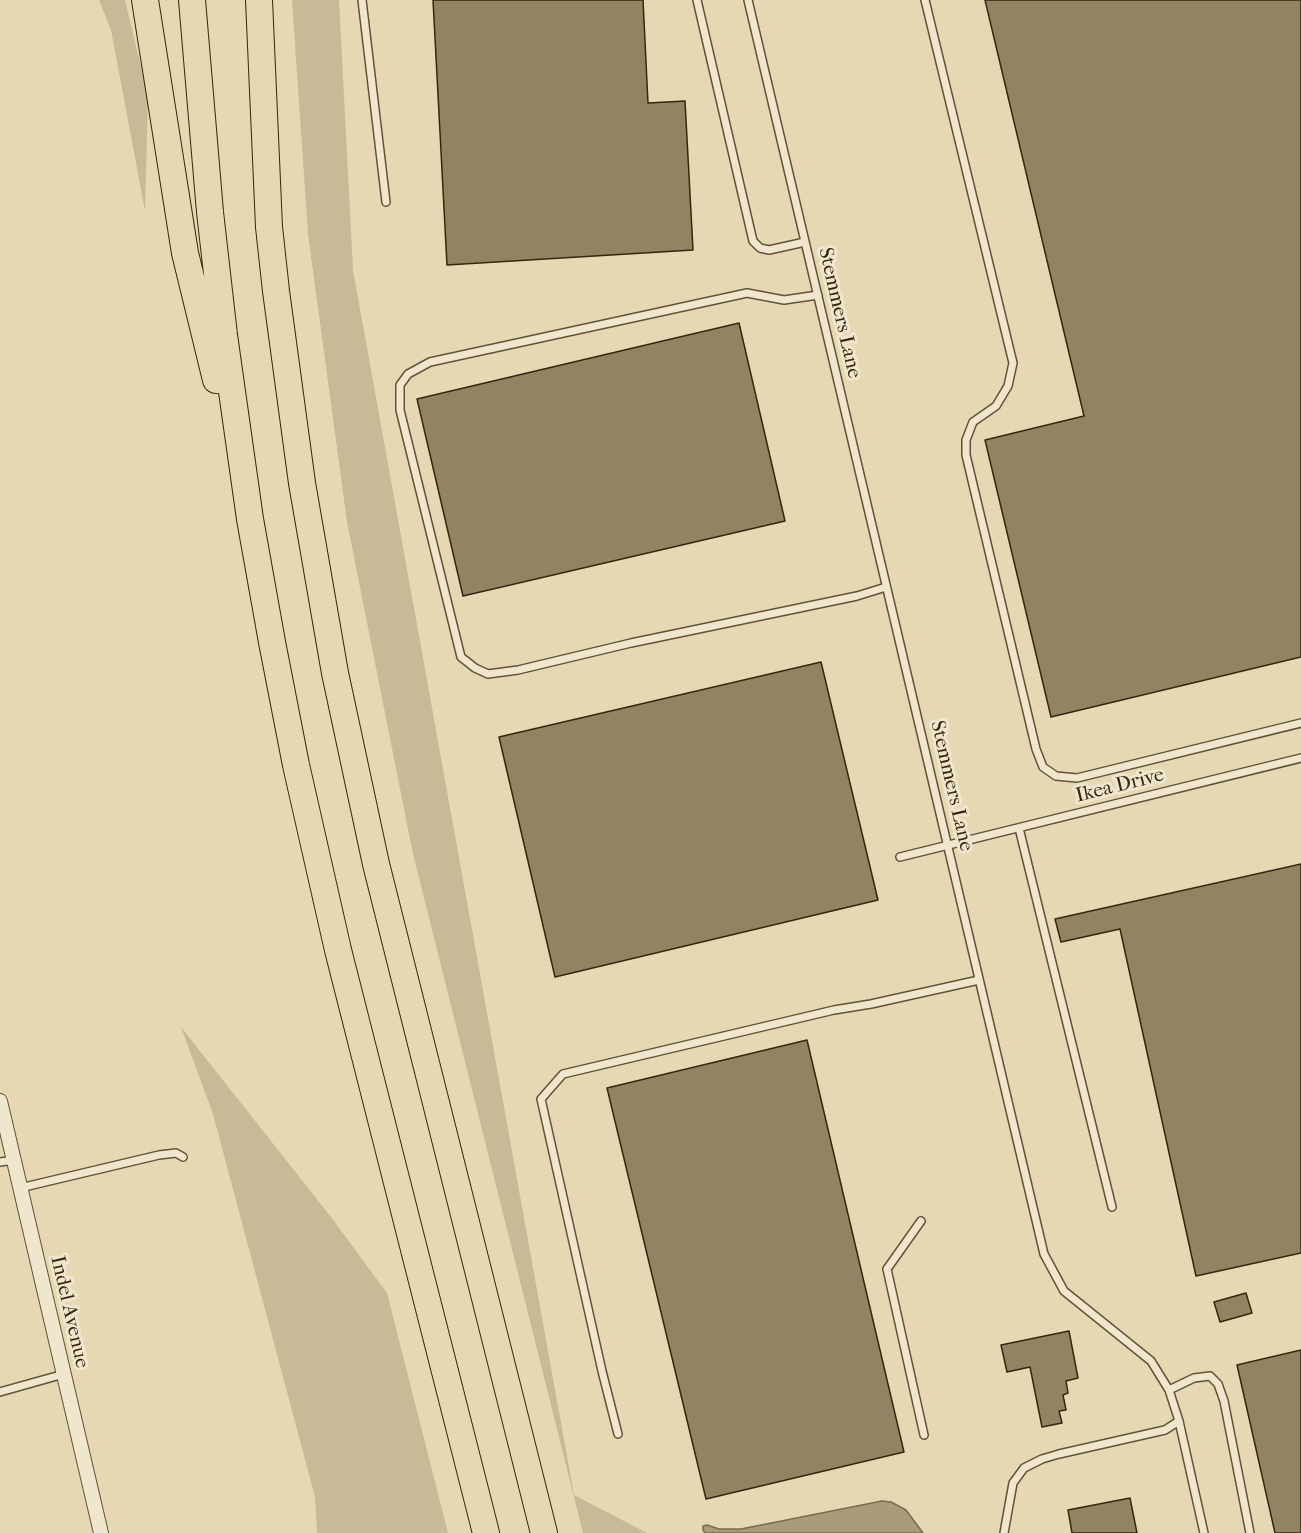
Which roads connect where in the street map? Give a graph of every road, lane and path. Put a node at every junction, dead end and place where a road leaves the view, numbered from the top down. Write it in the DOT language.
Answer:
graph roads {
  1 [pos="145,0"];
  2 [pos="192,0"];
  3 [pos="259,0"];
  4 [pos="362,0"];
  5 [pos="697,0"];
  6 [pos="748,0"];
  7 [pos="925,0"];
  8 [pos="386,202"];
  9 [pos="805,242"];
  10 [pos="818,295"];
  11 [pos="250,519"];
  12 [pos="886,587"];
  13 [pos="1301,723"];
  14 [pos="1301,758"];
  15 [pos="1019,828"];
  16 [pos="948,846"];
  17 [pos="900,857"];
  18 [pos="979,980"];
  19 [pos="0,1101"];
  20 [pos="183,1157"];
  21 [pos="7,1161"];
  22 [pos="20,1188"];
  23 [pos="1112,1208"];
  24 [pos="921,1221"];
  25 [pos="64,1374"];
  26 [pos="1169,1390"];
  27 [pos="0,1392"];
  28 [pos="1179,1421"];
  29 [pos="618,1434"];
  30 [pos="924,1435"];
  31 [pos="101,1533"];
  32 [pos="486,1533"];
  33 [pos="544,1533"];
  34 [pos="1004,1533"];
  35 [pos="1204,1533"];
  36 [pos="1250,1533"];
  1 -- 11 [label="highway"];
  2 -- 11 [label="highway"];
  3 -- 33 [label="highway"];
  4 -- 8 [label="lane"];
  5 -- 9 [label="lane"];
  6 -- 9 [label="lane, Stemmers Lane"];
  7 -- 13 [label="lane"];
  9 -- 10 [label="lane, Stemmers Lane"];
  10 -- 12 [label="lane, Stemmers Lane"];
  10 -- 12 [label="lane"];
  11 -- 32 [label="highway"];
  12 -- 16 [label="lane, Stemmers Lane"];
  14 -- 15 [label="lane, Ikea Drive"];
  15 -- 16 [label="lane, Ikea Drive"];
  15 -- 23 [label="lane"];
  16 -- 17 [label="lane, Ikea Drive"];
  16 -- 18 [label="lane, Stemmers Lane"];
  18 -- 26 [label="lane, Stemmers Lane"];
  18 -- 29 [label="lane"];
  19 -- 21 [label="street, Indel Avenue"];
  20 -- 22 [label="lane"];
  21 -- 22 [label="street, Indel Avenue"];
  22 -- 25 [label="street, Indel Avenue"];
  24 -- 30 [label="lane"];
  25 -- 27 [label="lane"];
  25 -- 31 [label="street, Indel Avenue"];
  26 -- 28 [label="lane, Stemmers Lane"];
  26 -- 36 [label="lane"];
  28 -- 34 [label="lane"];
  28 -- 35 [label="lane, Stemmers Lane"];
}
